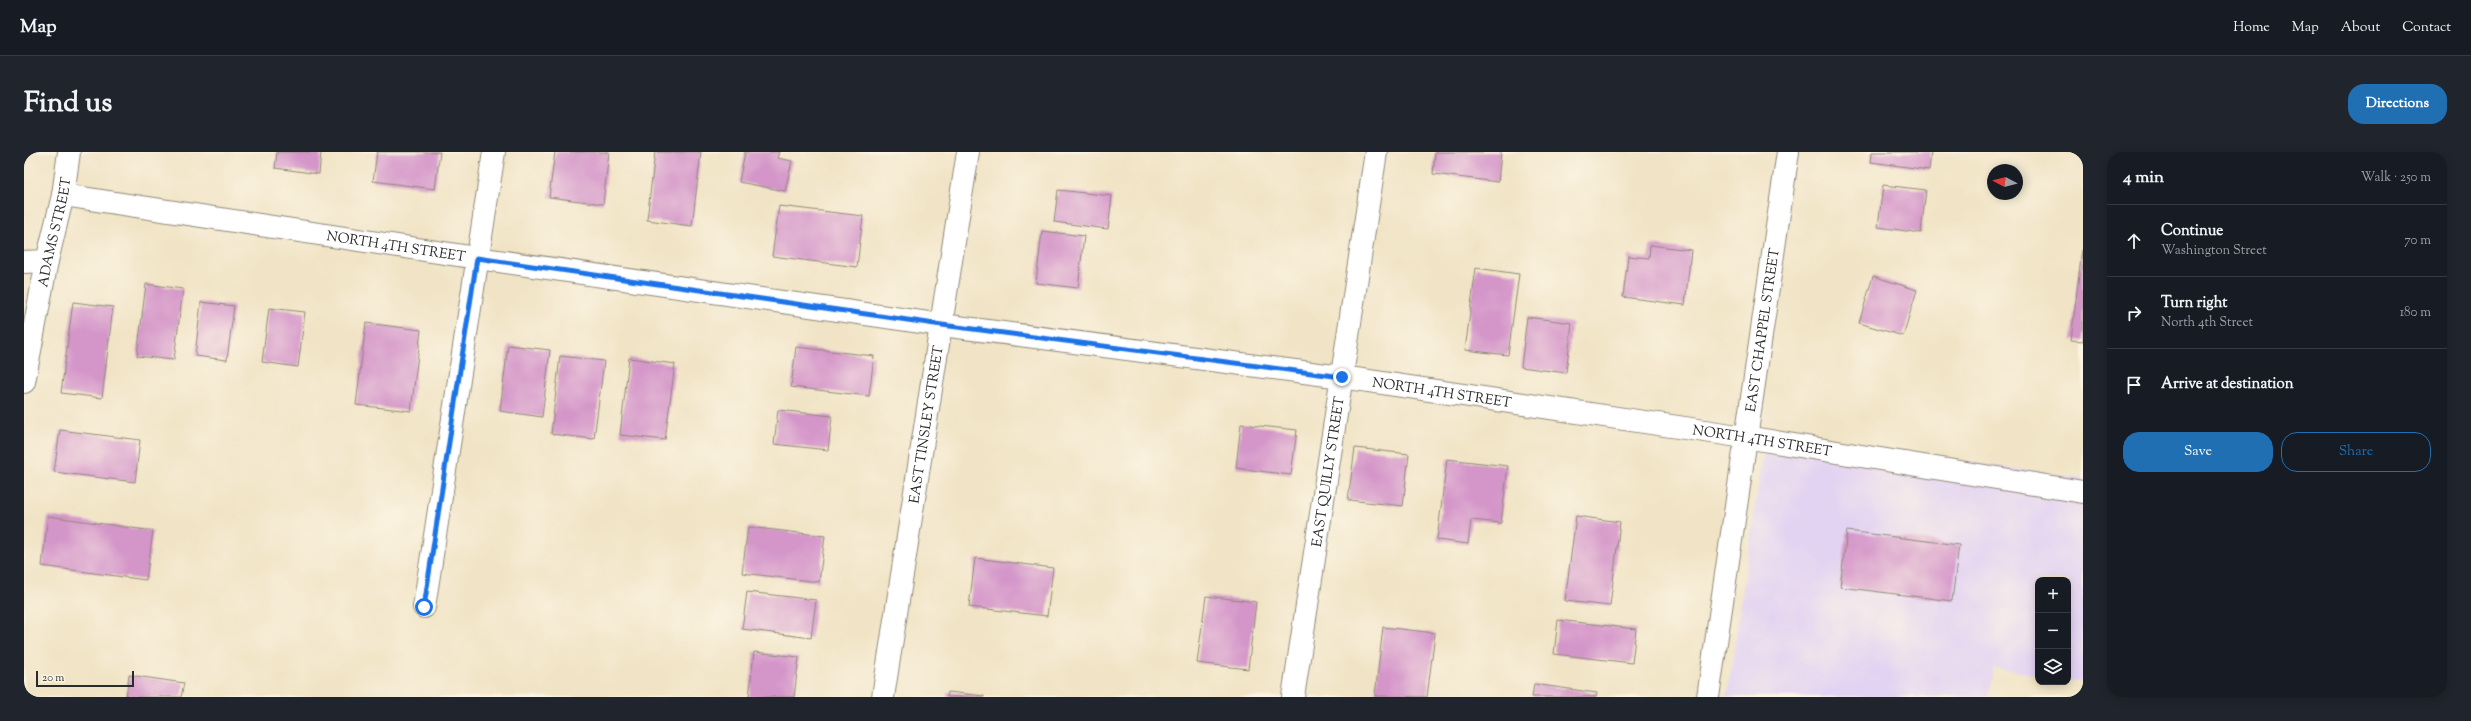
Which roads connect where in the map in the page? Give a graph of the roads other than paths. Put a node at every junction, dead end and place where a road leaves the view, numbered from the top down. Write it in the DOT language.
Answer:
graph roads {
  1 [pos="69,152"];
  2 [pos="494,152"];
  3 [pos="968,152"];
  4 [pos="1376,152"];
  5 [pos="1788,152"];
  6 [pos="63,195"];
  7 [pos="477,258"];
  8 [pos="47,261"];
  9 [pos="24,262"];
  10 [pos="942,325"];
  11 [pos="1342,377"];
  12 [pos="24,382"];
  13 [pos="1745,437"];
  14 [pos="2083,492"];
  15 [pos="424,607"];
  16 [pos="884,697"];
  17 [pos="1293,697"];
  18 [pos="1708,697"];
  1 -- 6 [label="street, ADAMS STREET"];
  2 -- 7 [label="street"];
  3 -- 10 [label="street, EAST TINSLEY STREET"];
  4 -- 11 [label="street, EAST QUILLY STREET"];
  5 -- 13 [label="street, EAST CHAPPEL STREET"];
  6 -- 7 [label="street, NORTH 4TH STREET"];
  6 -- 8 [label="street, ADAMS STREET"];
  7 -- 10 [label="street, NORTH 4TH STREET"];
  7 -- 15 [label="street"];
  8 -- 9 [label="street"];
  8 -- 12 [label="street, ADAMS STREET"];
  10 -- 11 [label="street, NORTH 4TH STREET"];
  10 -- 16 [label="street, EAST TINSLEY STREET"];
  11 -- 13 [label="street, NORTH 4TH STREET"];
  11 -- 17 [label="street, EAST QUILLY STREET"];
  13 -- 14 [label="street, NORTH 4TH STREET"];
  13 -- 18 [label="street, EAST CHAPPEL STREET"];
}
